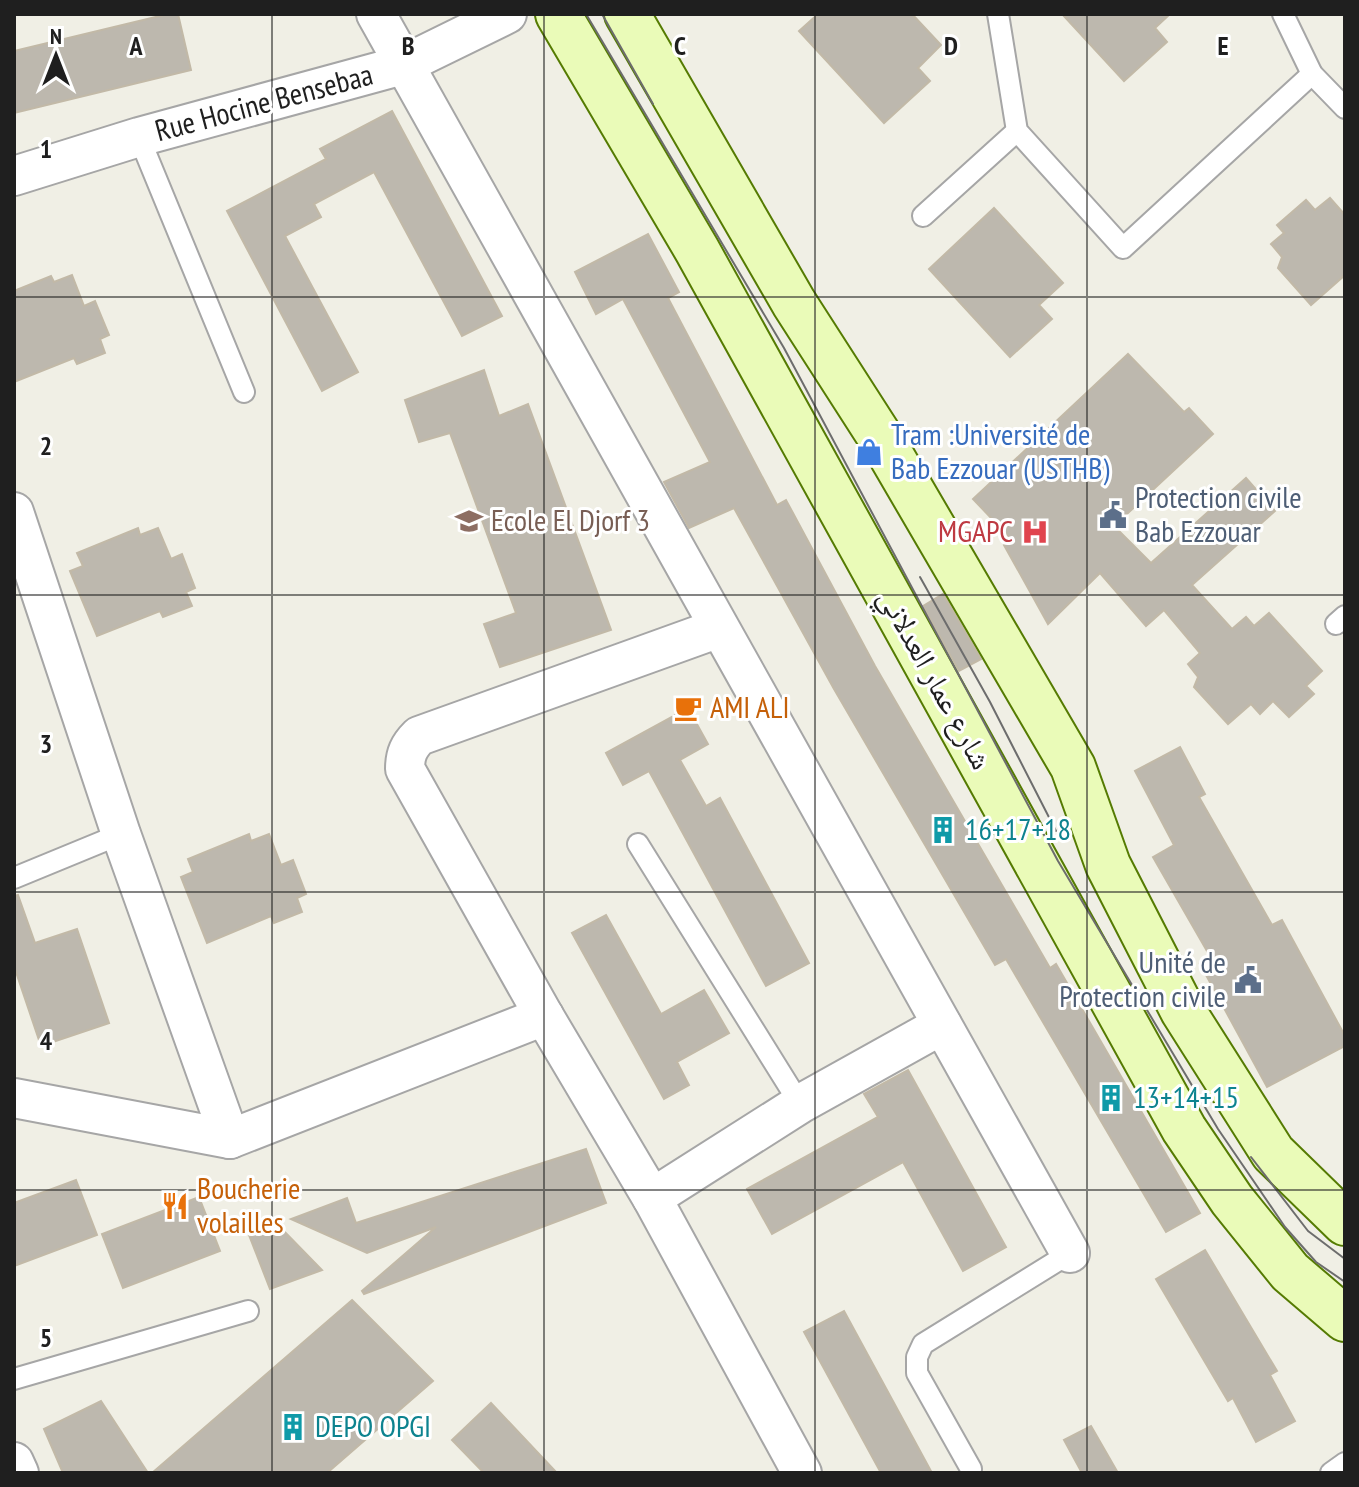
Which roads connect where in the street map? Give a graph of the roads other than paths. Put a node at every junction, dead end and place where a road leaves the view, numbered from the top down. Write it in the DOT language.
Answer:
graph roads {
  1 [pos="376,14"];
  2 [pos="507,14"];
  3 [pos="558,14"];
  4 [pos="627,14"];
  5 [pos="998,14"];
  6 [pos="1283,14"];
  7 [pos="403,65"];
  8 [pos="1312,74"];
  9 [pos="1345,108"];
  10 [pos="1017,131"];
  11 [pos="139,137"];
  12 [pos="14,176"];
  13 [pos="923,216"];
  14 [pos="244,392"];
  15 [pos="14,512"];
  16 [pos="719,628"];
  17 [pos="121,834"];
  18 [pos="638,844"];
  19 [pos="14,878"];
  20 [pos="544,1016"];
  21 [pos="942,1025"];
  22 [pos="14,1098"];
  23 [pos="800,1104"];
  24 [pos="230,1139"];
  25 [pos="652,1198"];
  26 [pos="1345,1223"];
  27 [pos="1070,1253"];
  28 [pos="248,1311"];
  29 [pos="1345,1319"];
  30 [pos="14,1379"];
  31 [pos="14,1462"];
  32 [pos="1345,1463"];
  33 [pos="971,1469"];
  34 [pos="19,1473"];
  35 [pos="802,1473"];
  36 [pos="1331,1473"];
  1 -- 7 [label="street"];
  2 -- 7 [label="street, Rue Hocine Bensebaa"];
  3 -- 29 [label="main road, شارع عمار العدلاني"];
  4 -- 26 [label="main road"];
  5 -- 10 [label="lane"];
  6 -- 8 [label="lane"];
  7 -- 11 [label="street, Rue Hocine Bensebaa"];
  7 -- 16 [label="street"];
  8 -- 9 [label="lane"];
  8 -- 10 [label="lane"];
  10 -- 13 [label="lane"];
  11 -- 12 [label="street, Rue Hocine Bensebaa"];
  11 -- 14 [label="lane"];
  15 -- 17 [label="street"];
  16 -- 20 [label="street"];
  16 -- 21 [label="street"];
  17 -- 19 [label="lane"];
  17 -- 24 [label="street"];
  18 -- 23 [label="lane"];
  20 -- 24 [label="street"];
  20 -- 25 [label="street"];
  21 -- 23 [label="street"];
  21 -- 27 [label="street"];
  22 -- 24 [label="street"];
  23 -- 25 [label="street"];
  25 -- 35 [label="street"];
  27 -- 33 [label="lane"];
  28 -- 30 [label="lane"];
  31 -- 34 [label="street"];
  32 -- 36 [label="lane"];
}
